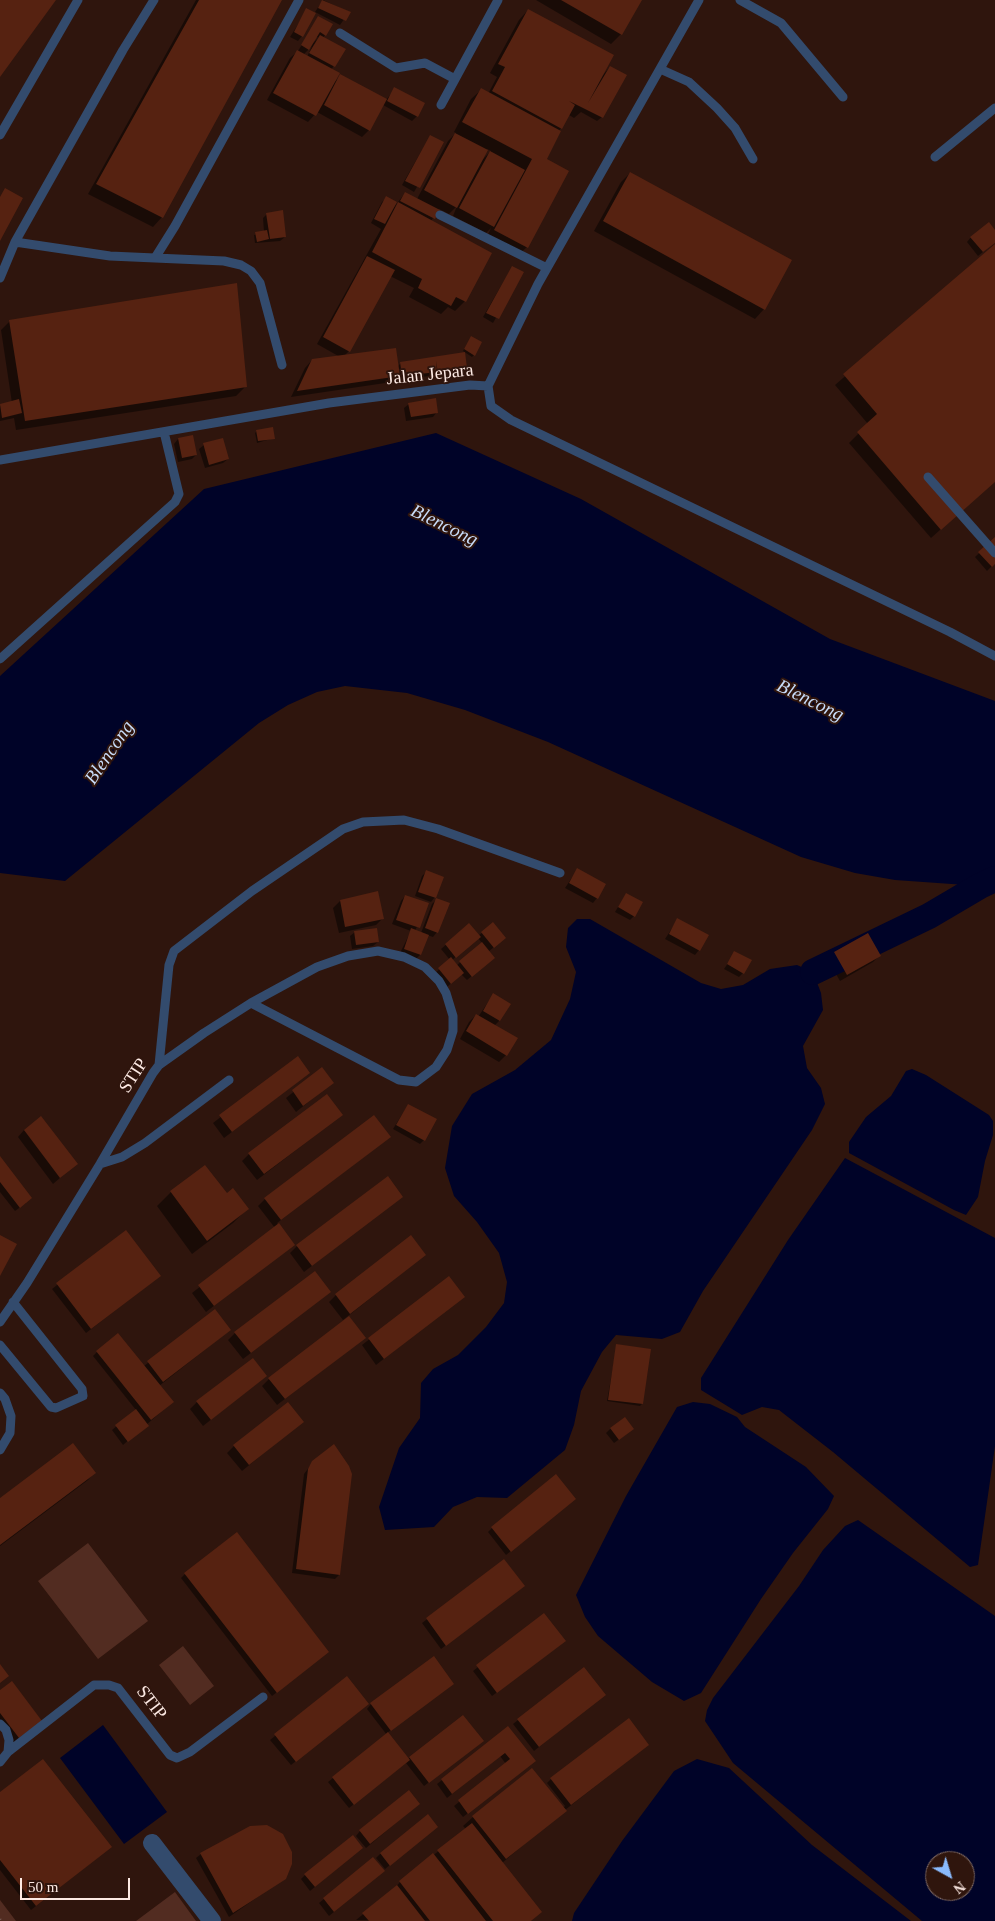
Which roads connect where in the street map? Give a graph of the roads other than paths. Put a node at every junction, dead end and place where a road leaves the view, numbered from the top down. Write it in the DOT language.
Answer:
graph roads {
  1 [pos="78,0"];
  2 [pos="154,0"];
  3 [pos="299,0"];
  4 [pos="498,0"];
  5 [pos="699,0"];
  6 [pos="740,0"];
  7 [pos="340,32"];
  8 [pos="660,69"];
  9 [pos="454,79"];
  10 [pos="843,97"];
  11 [pos="441,105"];
  12 [pos="995,108"];
  13 [pos="0,135"];
  14 [pos="935,157"];
  15 [pos="753,159"];
  16 [pos="440,215"];
  17 [pos="14,242"];
  18 [pos="155,258"];
  19 [pos="547,268"];
  20 [pos="0,278"];
  21 [pos="282,365"];
  22 [pos="488,386"];
  23 [pos="164,432"];
  24 [pos="0,460"];
  25 [pos="928,477"];
  26 [pos="995,553"];
  27 [pos="995,656"];
  28 [pos="0,659"];
  29 [pos="560,873"];
  30 [pos="251,1003"];
  31 [pos="159,1065"];
  32 [pos="229,1080"];
  33 [pos="100,1164"];
  34 [pos="13,1302"];
  35 [pos="0,1322"];
  36 [pos="0,1345"];
  37 [pos="0,1393"];
  38 [pos="0,1450"];
  39 [pos="263,1697"];
  40 [pos="0,1724"];
  41 [pos="8,1752"];
  42 [pos="0,1762"];
  43 [pos="152,1843"];
  44 [pos="212,1921"];
  1 -- 13 [label="lane"];
  2 -- 17 [label="lane"];
  3 -- 18 [label="lane"];
  4 -- 9 [label="lane"];
  5 -- 8 [label="lane, Jalan Jepara"];
  6 -- 10 [label="lane"];
  7 -- 9 [label="lane"];
  8 -- 15 [label="lane"];
  8 -- 19 [label="lane, Jalan Jepara"];
  9 -- 11 [label="lane"];
  12 -- 14 [label="lane"];
  16 -- 19 [label="lane"];
  17 -- 18 [label="lane"];
  17 -- 20 [label="lane"];
  18 -- 21 [label="lane"];
  19 -- 22 [label="lane, Jalan Jepara"];
  22 -- 23 [label="lane, Jalan Jepara"];
  22 -- 27 [label="lane"];
  23 -- 24 [label="lane, Jalan Jepara"];
  23 -- 28 [label="lane"];
  25 -- 26 [label="lane"];
  29 -- 31 [label="lane"];
  30 -- 30 [label="lane, STIP"];
  30 -- 31 [label="lane, STIP"];
  31 -- 33 [label="lane, STIP"];
  32 -- 33 [label="lane"];
  33 -- 34 [label="lane, STIP"];
  34 -- 35 [label="lane, STIP"];
  34 -- 36 [label="lane"];
  37 -- 38 [label="lane"];
  39 -- 41 [label="lane, STIP"];
  40 -- 41 [label="lane"];
  41 -- 42 [label="lane, STIP"];
  43 -- 44 [label="street"];
}
